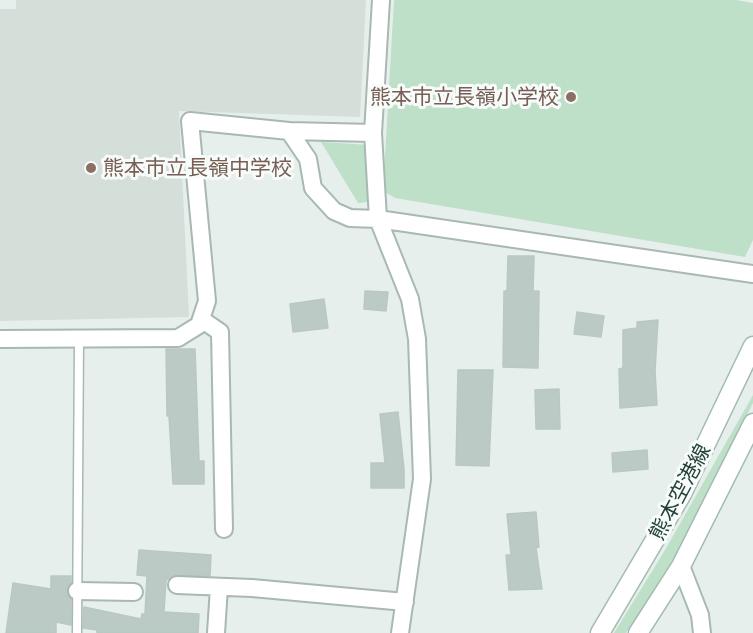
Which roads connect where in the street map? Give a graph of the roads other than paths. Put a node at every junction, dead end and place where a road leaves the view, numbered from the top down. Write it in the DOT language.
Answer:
graph roads {
  1 [pos="381,0"];
  2 [pos="289,131"];
  3 [pos="374,133"];
  4 [pos="378,219"];
  5 [pos="753,274"];
  6 [pos="201,319"];
  7 [pos="0,339"];
  8 [pos="79,339"];
  9 [pos="753,346"];
  10 [pos="753,423"];
  11 [pos="224,529"];
  12 [pos="681,566"];
  13 [pos="177,585"];
  14 [pos="219,587"];
  15 [pos="77,591"];
  16 [pos="134,592"];
  17 [pos="405,602"];
  18 [pos="77,633"];
  19 [pos="216,633"];
  20 [pos="400,633"];
  21 [pos="600,633"];
  22 [pos="638,633"];
  23 [pos="702,633"];
  1 -- 3 [label="street"];
  2 -- 3 [label="street"];
  2 -- 4 [label="street"];
  2 -- 6 [label="street"];
  3 -- 4 [label="street"];
  4 -- 5 [label="street"];
  4 -- 17 [label="street"];
  6 -- 8 [label="street"];
  6 -- 11 [label="street"];
  7 -- 8 [label="street"];
  8 -- 15 [label="lane"];
  9 -- 21 [label="main road, 熊本空港線"];
  10 -- 12 [label="main road, 熊本空港線"];
  12 -- 22 [label="main road, 熊本空港線"];
  12 -- 23 [label="street"];
  13 -- 14 [label="street"];
  14 -- 17 [label="street"];
  14 -- 19 [label="street"];
  15 -- 16 [label="street"];
  15 -- 18 [label="lane"];
  17 -- 20 [label="street"];
}
